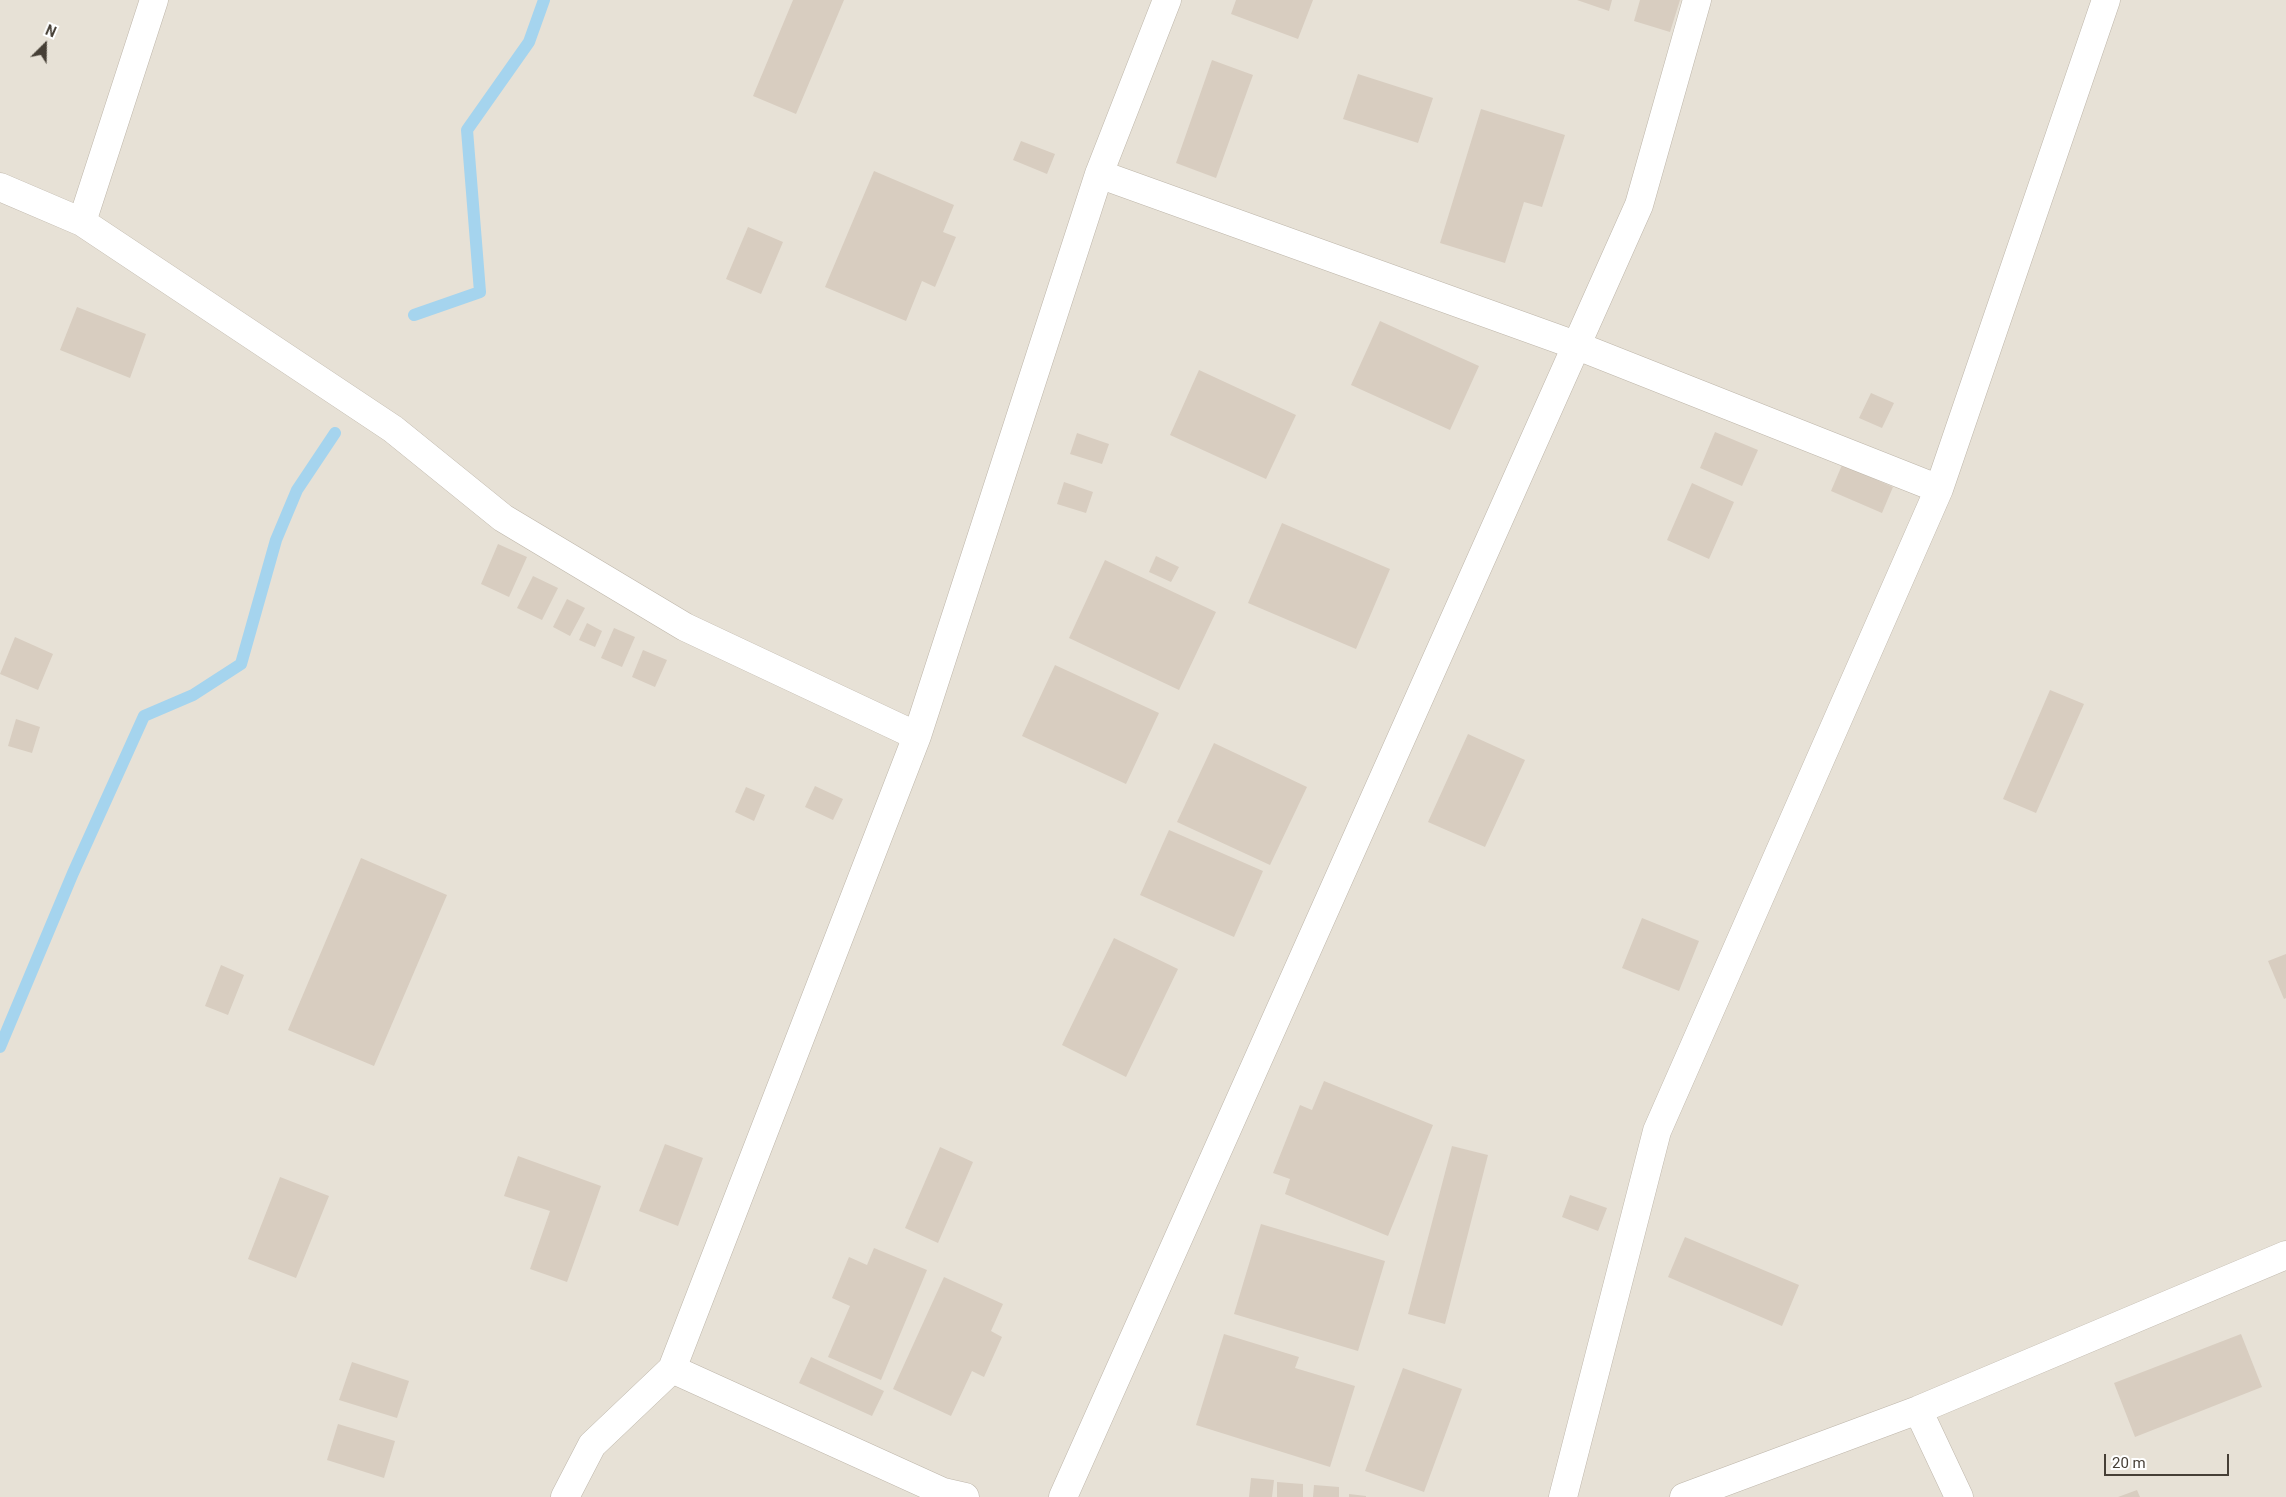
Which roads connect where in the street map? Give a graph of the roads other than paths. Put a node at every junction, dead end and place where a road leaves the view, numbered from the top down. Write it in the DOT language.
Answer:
graph roads {
  1 [pos="154,0"];
  2 [pos="1168,0"];
  3 [pos="1697,0"];
  4 [pos="2106,0"];
  5 [pos="1099,174"];
  6 [pos="0,187"];
  7 [pos="82,222"];
  8 [pos="1575,345"];
  9 [pos="1939,489"];
  10 [pos="916,736"];
  11 [pos="2286,1255"];
  12 [pos="672,1368"];
  13 [pos="1918,1410"];
  14 [pos="950,1495"];
  15 [pos="565,1497"];
  16 [pos="1063,1497"];
  17 [pos="1563,1497"];
  18 [pos="1684,1497"];
  19 [pos="1959,1497"];
  1 -- 7 [label="street"];
  2 -- 5 [label="street"];
  3 -- 8 [label="street"];
  4 -- 9 [label="street"];
  5 -- 8 [label="street"];
  5 -- 10 [label="street"];
  6 -- 7 [label="street"];
  7 -- 10 [label="street"];
  8 -- 9 [label="street"];
  8 -- 16 [label="street"];
  9 -- 17 [label="street"];
  10 -- 12 [label="street"];
  11 -- 13 [label="street"];
  12 -- 14 [label="street"];
  12 -- 15 [label="street"];
  13 -- 18 [label="street"];
  13 -- 19 [label="street"];
}
